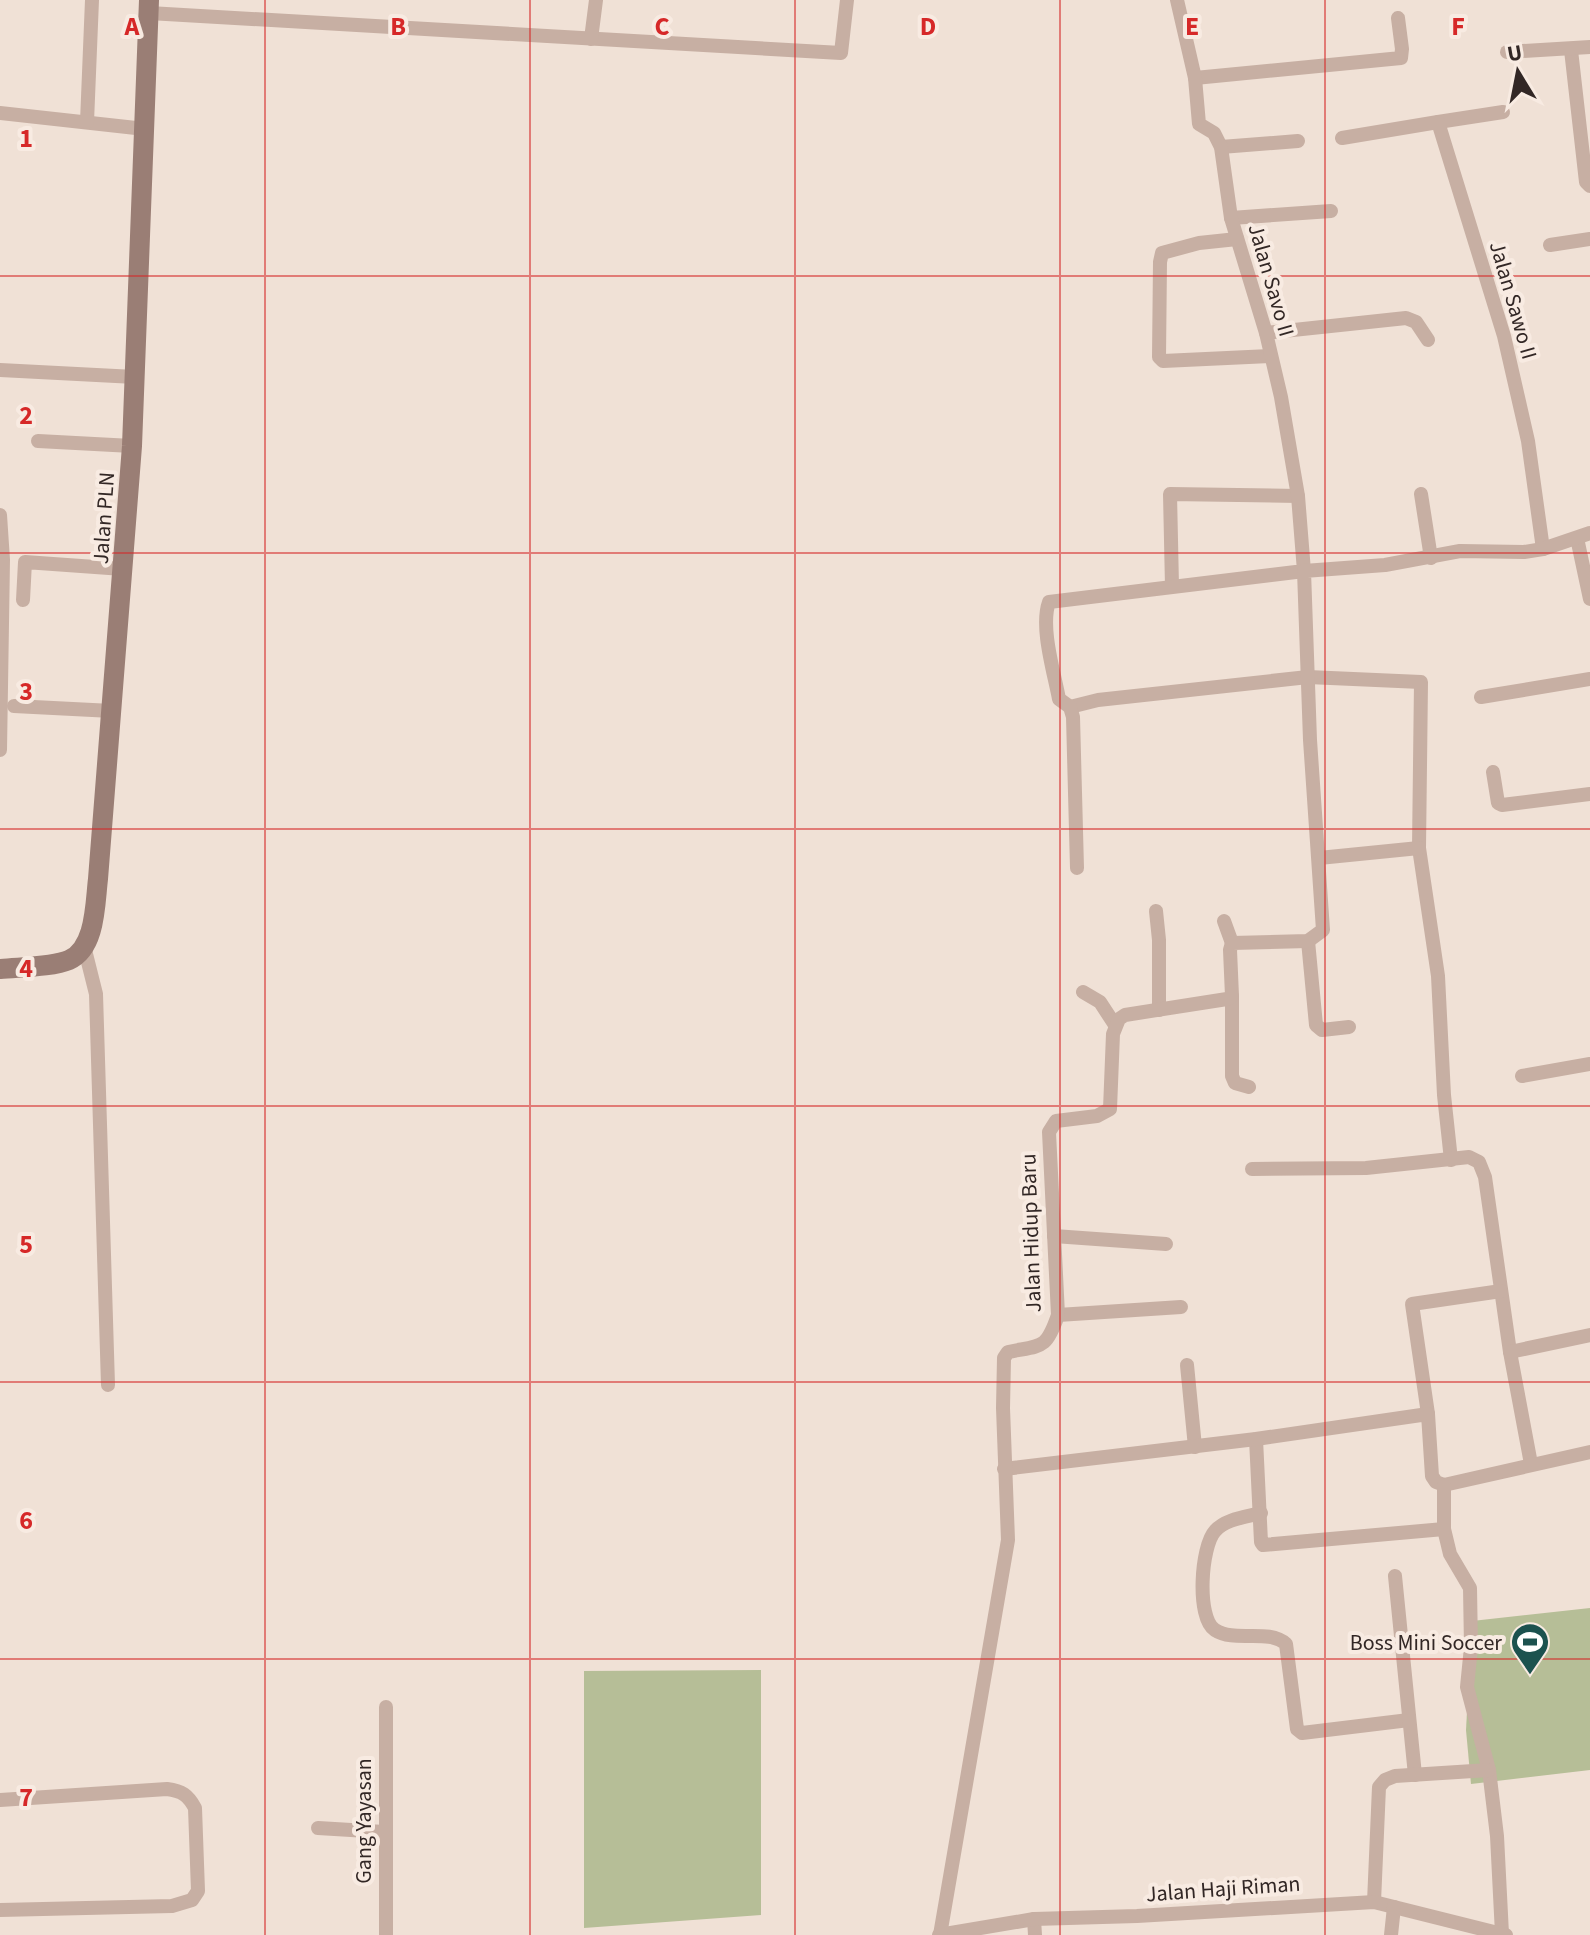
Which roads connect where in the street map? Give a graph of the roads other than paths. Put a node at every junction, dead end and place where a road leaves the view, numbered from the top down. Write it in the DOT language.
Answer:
graph roads {
  1 [pos="92,0"];
  2 [pos="596,0"];
  3 [pos="847,0"];
  4 [pos="1177,0"];
  5 [pos="149,6"];
  6 [pos="1398,18"];
  7 [pos="591,39"];
  8 [pos="1590,47"];
  9 [pos="1571,50"];
  10 [pos="1507,52"];
  11 [pos="1195,78"];
  12 [pos="1503,112"];
  13 [pos="0,113"];
  14 [pos="87,122"];
  15 [pos="1438,122"];
  16 [pos="145,129"];
  17 [pos="1342,138"];
  18 [pos="1298,141"];
  19 [pos="1221,147"];
  20 [pos="1590,186"];
  21 [pos="1331,211"];
  22 [pos="1231,218"];
  23 [pos="1237,239"];
  24 [pos="1590,239"];
  25 [pos="1550,245"];
  26 [pos="1266,333"];
  27 [pos="1428,340"];
  28 [pos="1270,356"];
  29 [pos="0,370"];
  30 [pos="135,377"];
  31 [pos="38,441"];
  32 [pos="132,446"];
  33 [pos="1421,494"];
  34 [pos="1298,496"];
  35 [pos="0,515"];
  36 [pos="1584,536"];
  37 [pos="1543,549"];
  38 [pos="1431,558"];
  39 [pos="123,569"];
  40 [pos="1299,572"];
  41 [pos="1172,586"];
  42 [pos="1590,599"];
  43 [pos="23,600"];
  44 [pos="1308,677"];
  45 [pos="1590,679"];
  46 [pos="1481,697"];
  47 [pos="14,706"];
  48 [pos="1070,707"];
  49 [pos="112,711"];
  50 [pos="0,750"];
  51 [pos="1493,772"];
  52 [pos="1590,794"];
  53 [pos="1419,848"];
  54 [pos="1319,858"];
  55 [pos="1077,868"];
  56 [pos="1156,911"];
  57 [pos="1224,921"];
  58 [pos="1308,941"];
  59 [pos="1232,943"];
  60 [pos="84,946"];
  61 [pos="0,969"];
  62 [pos="1083,992"];
  63 [pos="1232,996"];
  64 [pos="1159,1010"];
  65 [pos="1115,1025"];
  66 [pos="1349,1027"];
  67 [pos="1590,1064"];
  68 [pos="1522,1076"];
  69 [pos="1249,1087"];
  70 [pos="1451,1160"];
  71 [pos="1252,1169"];
  72 [pos="1054,1236"];
  73 [pos="1166,1244"];
  74 [pos="1501,1291"];
  75 [pos="1181,1307"];
  76 [pos="1058,1315"];
  77 [pos="1590,1335"];
  78 [pos="1510,1352"];
  79 [pos="1187,1365"];
  80 [pos="108,1385"];
  81 [pos="1428,1414"];
  82 [pos="1256,1439"];
  83 [pos="1195,1447"];
  84 [pos="1590,1452"];
  85 [pos="1531,1464"];
  86 [pos="1004,1469"];
  87 [pos="1444,1485"];
  88 [pos="1261,1513"];
  89 [pos="1444,1529"];
  90 [pos="1395,1576"];
  91 [pos="386,1707"];
  92 [pos="1409,1720"];
  93 [pos="1489,1770"];
  94 [pos="1415,1775"];
  95 [pos="0,1800"];
  96 [pos="318,1828"];
  97 [pos="384,1832"];
  98 [pos="1374,1902"];
  99 [pos="1394,1907"];
  100 [pos="0,1910"];
  101 [pos="1034,1919"];
  102 [pos="1504,1934"];
  103 [pos="386,1935"];
  104 [pos="939,1935"];
  105 [pos="1035,1935"];
  106 [pos="1391,1935"];
  1 -- 14 [label="street"];
  2 -- 7 [label="street"];
  3 -- 7 [label="street"];
  4 -- 11 [label="street, Jalan Savo II"];
  5 -- 7 [label="street"];
  5 -- 16 [label="street, Jalan PLN"];
  6 -- 11 [label="street"];
  8 -- 9 [label="street"];
  9 -- 10 [label="street"];
  9 -- 20 [label="street"];
  11 -- 19 [label="street, Jalan Savo II"];
  12 -- 15 [label="street"];
  13 -- 14 [label="street"];
  14 -- 16 [label="street"];
  15 -- 17 [label="street"];
  15 -- 37 [label="street, Jalan Sawo II"];
  16 -- 30 [label="street, Jalan PLN"];
  18 -- 19 [label="street"];
  19 -- 22 [label="street, Jalan Savo II"];
  21 -- 22 [label="street"];
  22 -- 23 [label="street, Jalan Savo II"];
  23 -- 26 [label="street, Jalan Savo II"];
  23 -- 28 [label="street"];
  24 -- 25 [label="street"];
  26 -- 27 [label="street"];
  26 -- 28 [label="street, Jalan Savo II"];
  28 -- 34 [label="street, Jalan Savo II"];
  29 -- 30 [label="street"];
  30 -- 32 [label="street, Jalan PLN"];
  31 -- 32 [label="street"];
  32 -- 39 [label="street, Jalan PLN"];
  33 -- 38 [label="street"];
  34 -- 40 [label="street, Jalan Savo II"];
  34 -- 41 [label="street"];
  35 -- 50 [label="street"];
  36 -- 37 [label="street"];
  36 -- 42 [label="street"];
  37 -- 38 [label="street"];
  38 -- 40 [label="street"];
  39 -- 43 [label="street"];
  39 -- 49 [label="street, Jalan PLN"];
  40 -- 41 [label="street"];
  40 -- 44 [label="street"];
  41 -- 48 [label="street"];
  44 -- 48 [label="street"];
  44 -- 53 [label="street"];
  44 -- 54 [label="street"];
  45 -- 46 [label="street"];
  47 -- 49 [label="street"];
  48 -- 55 [label="street"];
  49 -- 60 [label="street, Jalan PLN"];
  51 -- 52 [label="street"];
  53 -- 54 [label="street"];
  53 -- 70 [label="street"];
  54 -- 58 [label="street"];
  56 -- 64 [label="street"];
  57 -- 59 [label="street"];
  58 -- 59 [label="street"];
  58 -- 66 [label="street"];
  59 -- 63 [label="street"];
  60 -- 61 [label="street"];
  60 -- 80 [label="street"];
  62 -- 65 [label="street"];
  63 -- 64 [label="street"];
  63 -- 69 [label="street"];
  64 -- 65 [label="street"];
  65 -- 72 [label="street, Jalan Hidup Baru"];
  67 -- 68 [label="street"];
  70 -- 71 [label="street"];
  70 -- 74 [label="street"];
  72 -- 73 [label="street"];
  72 -- 76 [label="street, Jalan Hidup Baru"];
  74 -- 78 [label="street"];
  74 -- 81 [label="street"];
  75 -- 76 [label="street"];
  76 -- 86 [label="street, Jalan Hidup Baru"];
  77 -- 78 [label="street"];
  78 -- 85 [label="street"];
  79 -- 83 [label="street"];
  81 -- 82 [label="street"];
  81 -- 87 [label="street"];
  82 -- 83 [label="street"];
  82 -- 88 [label="street"];
  83 -- 86 [label="street"];
  84 -- 85 [label="street"];
  85 -- 87 [label="street"];
  86 -- 104 [label="street, Jalan Hidup Baru"];
  87 -- 89 [label="street"];
  88 -- 89 [label="street"];
  88 -- 92 [label="street"];
  89 -- 93 [label="street"];
  90 -- 92 [label="street"];
  91 -- 97 [label="street, Gang Yayasan"];
  92 -- 94 [label="street"];
  93 -- 94 [label="street"];
  93 -- 102 [label="street"];
  94 -- 98 [label="street"];
  95 -- 100 [label="street"];
  96 -- 97 [label="street"];
  97 -- 103 [label="street, Gang Yayasan"];
  98 -- 99 [label="street, Jalan Haji Riman"];
  98 -- 101 [label="street, Jalan Haji Riman"];
  99 -- 102 [label="street, Jalan Haji Riman"];
  99 -- 106 [label="street"];
  101 -- 104 [label="street, Jalan Haji Riman"];
  101 -- 105 [label="street"];
}
